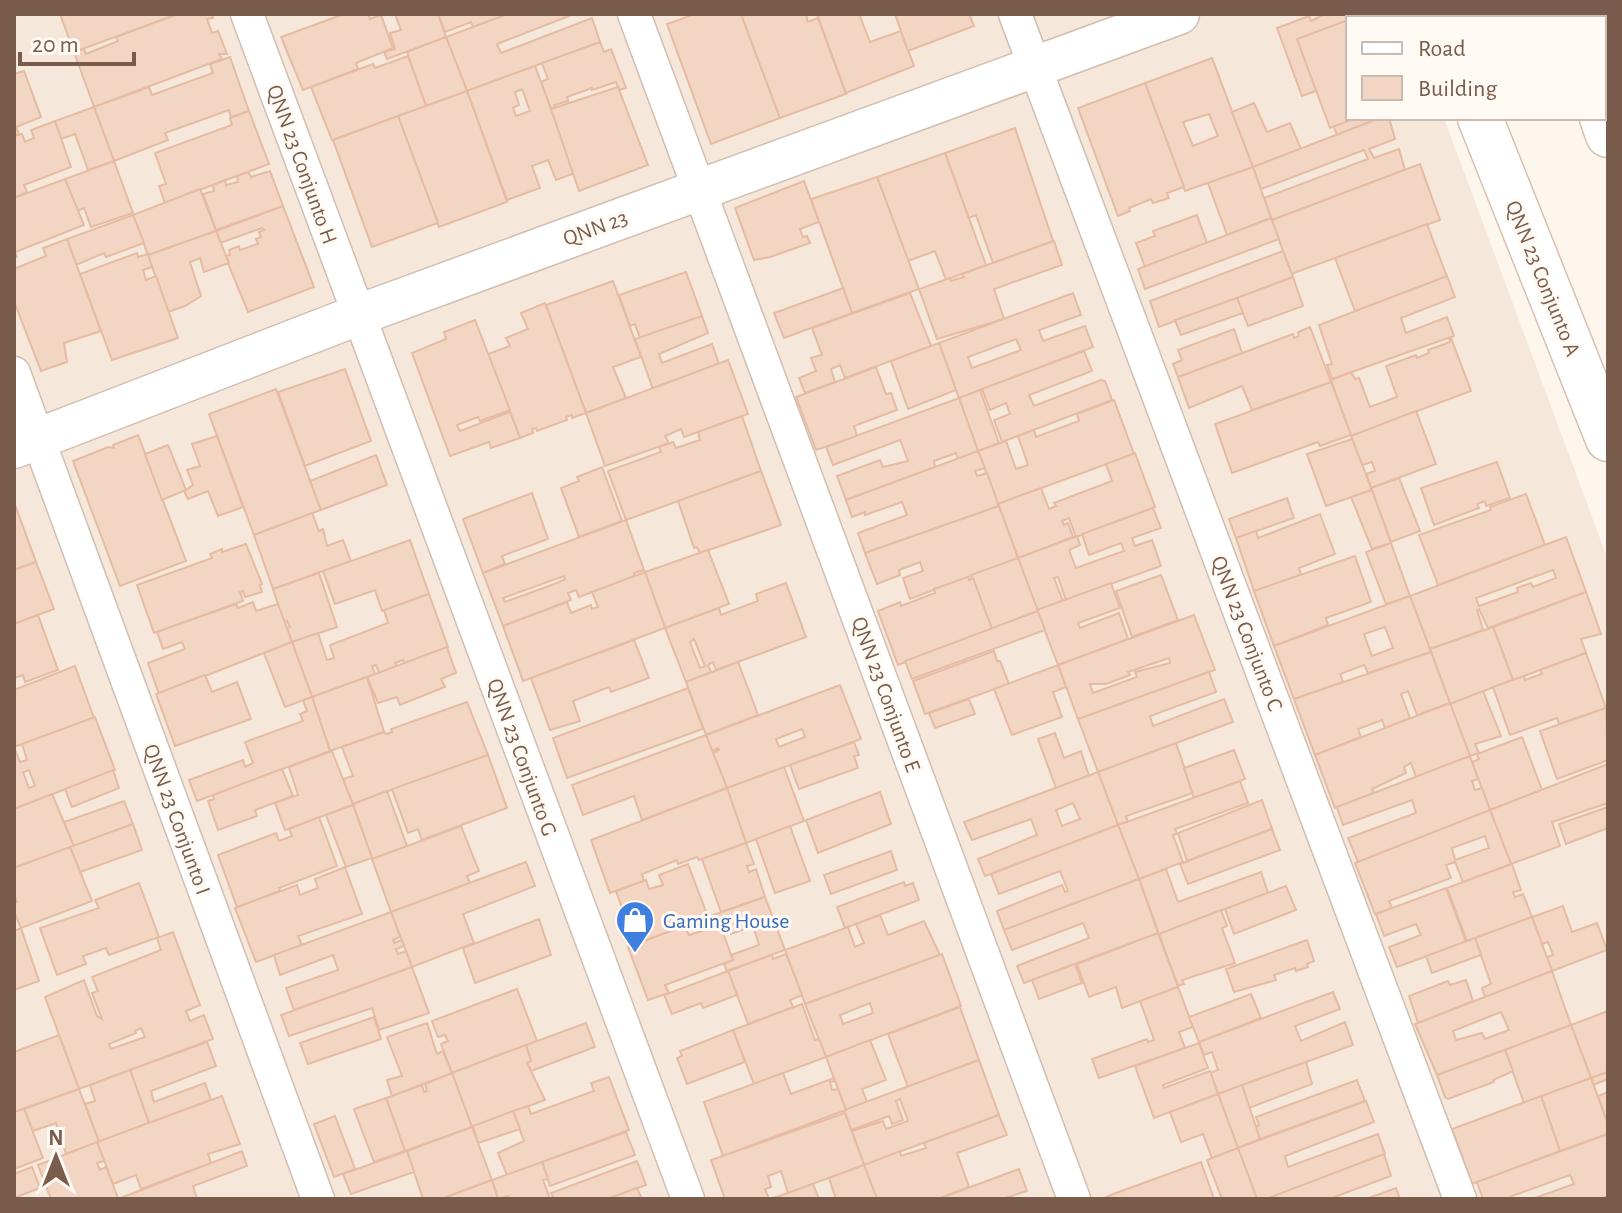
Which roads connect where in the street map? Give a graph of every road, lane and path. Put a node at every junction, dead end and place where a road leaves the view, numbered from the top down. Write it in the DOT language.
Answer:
graph roads {
  1 [pos="247,14"];
  2 [pos="634,14"];
  3 [pos="1015,14"];
  4 [pos="1179,14"];
  5 [pos="1035,67"];
  6 [pos="1481,120"];
  7 [pos="700,189"];
  8 [pos="358,315"];
  9 [pos="14,373"];
  10 [pos="1608,439"];
  11 [pos="26,443"];
  12 [pos="318,1199"];
  13 [pos="688,1199"];
  14 [pos="1074,1199"];
  15 [pos="1460,1199"];
  1 -- 8 [label="street, QNN 23 Conjunto H"];
  2 -- 7 [label="street, QNN 23 Conjunto E"];
  3 -- 5 [label="street, QNN 23 Conjunto C"];
  4 -- 5 [label="street, QNN 23"];
  5 -- 7 [label="street, QNN 23"];
  5 -- 15 [label="street, QNN 23 Conjunto C"];
  6 -- 10 [label="main road, QNN 23 Conjunto A"];
  7 -- 8 [label="street, QNN 23"];
  7 -- 14 [label="street, QNN 23 Conjunto E"];
  8 -- 11 [label="street, QNN 23"];
  8 -- 13 [label="street, QNN 23 Conjunto G"];
  9 -- 11 [label="street, QNN 23 Conjunto I"];
  11 -- 12 [label="street, QNN 23 Conjunto I"];
}
